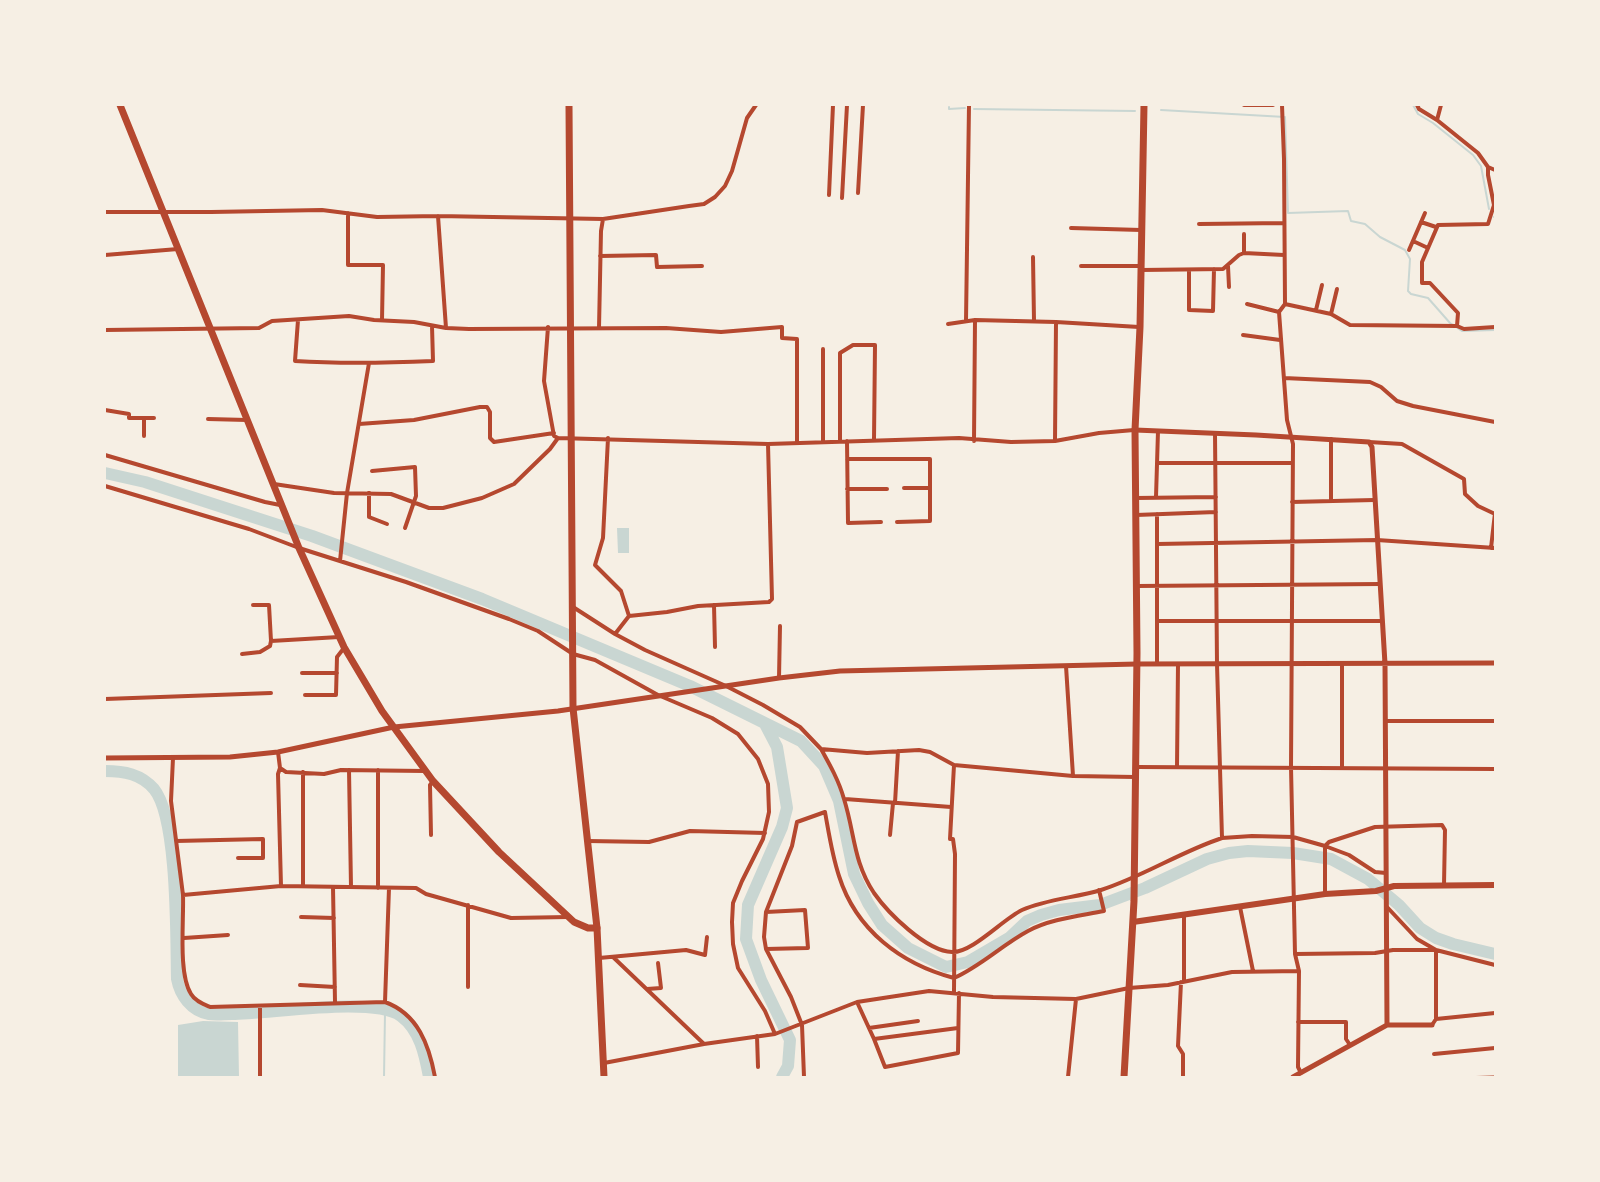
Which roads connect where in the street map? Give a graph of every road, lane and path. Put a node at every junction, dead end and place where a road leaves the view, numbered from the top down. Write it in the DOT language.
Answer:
graph roads {
  1 [pos="120,105"];
  2 [pos="569,105"];
  3 [pos="756,105"];
  4 [pos="833,105"];
  5 [pos="847,105"];
  6 [pos="863,105"];
  7 [pos="969,105"];
  8 [pos="1144,105"];
  9 [pos="1244,105"];
  10 [pos="1273,105"];
  11 [pos="1281,105"];
  12 [pos="1417,105"];
  13 [pos="1441,105"];
  14 [pos="1437,120"];
  15 [pos="1488,167"];
  16 [pos="1495,170"];
  17 [pos="858,193"];
  18 [pos="829,195"];
  19 [pos="842,198"];
  20 [pos="105,212"];
  21 [pos="164,213"];
  22 [pos="348,213"];
  23 [pos="1425,213"];
  24 [pos="438,216"];
  25 [pos="570,218"];
  26 [pos="603,219"];
  27 [pos="1421,222"];
  28 [pos="1284,223"];
  29 [pos="1199,224"];
  30 [pos="1437,227"];
  31 [pos="1071,228"];
  32 [pos="1142,230"];
  33 [pos="1244,234"];
  34 [pos="1413,241"];
  35 [pos="1428,248"];
  36 [pos="179,249"];
  37 [pos="1409,250"];
  38 [pos="1244,254"];
  39 [pos="105,255"];
  40 [pos="1284,255"];
  41 [pos="600,256"];
  42 [pos="1033,257"];
  43 [pos="702,266"];
  44 [pos="1081,266"];
  45 [pos="1228,266"];
  46 [pos="1141,268"];
  47 [pos="1214,269"];
  48 [pos="1189,270"];
  49 [pos="1322,285"];
  50 [pos="1229,287"];
  51 [pos="1337,289"];
  52 [pos="1247,304"];
  53 [pos="1285,304"];
  54 [pos="1316,310"];
  55 [pos="1279,312"];
  56 [pos="1331,314"];
  57 [pos="298,320"];
  58 [pos="382,320"];
  59 [pos="975,320"];
  60 [pos="966,321"];
  61 [pos="1034,321"];
  62 [pos="1056,322"];
  63 [pos="948,324"];
  64 [pos="432,326"];
  65 [pos="1457,326"];
  66 [pos="548,327"];
  67 [pos="571,327"];
  68 [pos="1140,327"];
  69 [pos="1495,327"];
  70 [pos="446,328"];
  71 [pos="599,328"];
  72 [pos="210,329"];
  73 [pos="105,330"];
  74 [pos="1244,335"];
  75 [pos="1280,340"];
  76 [pos="823,349"];
  77 [pos="369,363"];
  78 [pos="1284,378"];
  79 [pos="105,410"];
  80 [pos="144,418"];
  81 [pos="154,418"];
  82 [pos="208,418"];
  83 [pos="247,420"];
  84 [pos="1495,422"];
  85 [pos="358,424"];
  86 [pos="1135,430"];
  87 [pos="1158,430"];
  88 [pos="554,433"];
  89 [pos="1215,433"];
  90 [pos="144,436"];
  91 [pos="1291,437"];
  92 [pos="558,438"];
  93 [pos="571,438"];
  94 [pos="608,438"];
  95 [pos="1331,439"];
  96 [pos="874,440"];
  97 [pos="840,441"];
  98 [pos="846,441"];
  99 [pos="974,441"];
  100 [pos="1055,441"];
  101 [pos="823,442"];
  102 [pos="1370,442"];
  103 [pos="797,443"];
  104 [pos="768,444"];
  105 [pos="105,455"];
  106 [pos="847,459"];
  107 [pos="1157,463"];
  108 [pos="1216,463"];
  109 [pos="1292,463"];
  110 [pos="372,471"];
  111 [pos="273,484"];
  112 [pos="105,486"];
  113 [pos="904,488"];
  114 [pos="930,488"];
  115 [pos="847,489"];
  116 [pos="887,489"];
  117 [pos="347,493"];
  118 [pos="369,493"];
  119 [pos="1156,497"];
  120 [pos="1216,497"];
  121 [pos="1135,498"];
  122 [pos="1374,500"];
  123 [pos="1331,501"];
  124 [pos="1292,502"];
  125 [pos="414,503"];
  126 [pos="284,508"];
  127 [pos="1216,512"];
  128 [pos="1157,514"];
  129 [pos="1495,514"];
  130 [pos="1136,515"];
  131 [pos="881,522"];
  132 [pos="897,522"];
  133 [pos="387,524"];
  134 [pos="405,528"];
  135 [pos="1377,540"];
  136 [pos="1292,542"];
  137 [pos="1157,544"];
  138 [pos="1216,544"];
  139 [pos="298,546"];
  140 [pos="1493,548"];
  141 [pos="340,561"];
  142 [pos="1380,584"];
  143 [pos="1136,585"];
  144 [pos="1292,585"];
  145 [pos="1156,586"];
  146 [pos="1216,586"];
  147 [pos="253,604"];
  148 [pos="714,605"];
  149 [pos="572,608"];
  150 [pos="629,616"];
  151 [pos="1157,621"];
  152 [pos="1382,621"];
  153 [pos="1216,622"];
  154 [pos="1291,622"];
  155 [pos="780,626"];
  156 [pos="615,634"];
  157 [pos="339,637"];
  158 [pos="271,641"];
  159 [pos="344,647"];
  160 [pos="715,647"];
  161 [pos="573,652"];
  162 [pos="242,654"];
  163 [pos="1495,663"];
  164 [pos="1137,664"];
  165 [pos="1157,664"];
  166 [pos="1178,664"];
  167 [pos="1217,664"];
  168 [pos="1291,664"];
  169 [pos="1342,664"];
  170 [pos="1385,664"];
  171 [pos="1066,666"];
  172 [pos="302,673"];
  173 [pos="336,673"];
  174 [pos="779,678"];
  175 [pos="724,686"];
  176 [pos="271,693"];
  177 [pos="304,695"];
  178 [pos="660,695"];
  179 [pos="105,699"];
  180 [pos="573,708"];
  181 [pos="1385,721"];
  182 [pos="1495,721"];
  183 [pos="394,727"];
  184 [pos="821,749"];
  185 [pos="898,751"];
  186 [pos="278,752"];
  187 [pos="105,758"];
  188 [pos="173,758"];
  189 [pos="954,765"];
  190 [pos="1291,766"];
  191 [pos="1136,767"];
  192 [pos="1178,767"];
  193 [pos="280,768"];
  194 [pos="1220,768"];
  195 [pos="1342,768"];
  196 [pos="1386,768"];
  197 [pos="1495,769"];
  198 [pos="378,770"];
  199 [pos="349,771"];
  200 [pos="426,771"];
  201 [pos="303,772"];
  202 [pos="1073,776"];
  203 [pos="1136,777"];
  204 [pos="434,781"];
  205 [pos="844,799"];
  206 [pos="894,803"];
  207 [pos="951,807"];
  208 [pos="1386,826"];
  209 [pos="765,833"];
  210 [pos="431,835"];
  211 [pos="890,835"];
  212 [pos="1222,838"];
  213 [pos="1293,839"];
  214 [pos="176,841"];
  215 [pos="588,841"];
  216 [pos="1325,846"];
  217 [pos="238,858"];
  218 [pos="1386,875"];
  219 [pos="1134,879"];
  220 [pos="1444,885"];
  221 [pos="1495,885"];
  222 [pos="281,886"];
  223 [pos="303,886"];
  224 [pos="333,887"];
  225 [pos="351,887"];
  226 [pos="378,888"];
  227 [pos="388,888"];
  228 [pos="1386,888"];
  229 [pos="1099,891"];
  230 [pos="1325,894"];
  231 [pos="183,895"];
  232 [pos="1295,898"];
  233 [pos="468,905"];
  234 [pos="1240,907"];
  235 [pos="1386,907"];
  236 [pos="765,912"];
  237 [pos="1184,915"];
  238 [pos="568,916"];
  239 [pos="301,917"];
  240 [pos="333,918"];
  241 [pos="1133,922"];
  242 [pos="597,928"];
  243 [pos="228,935"];
  244 [pos="707,937"];
  245 [pos="184,938"];
  246 [pos="766,950"];
  247 [pos="1436,950"];
  248 [pos="1386,951"];
  249 [pos="954,953"];
  250 [pos="1295,954"];
  251 [pos="613,957"];
  252 [pos="599,958"];
  253 [pos="658,963"];
  254 [pos="1495,965"];
  255 [pos="1253,971"];
  256 [pos="1299,971"];
  257 [pos="954,977"];
  258 [pos="1183,982"];
  259 [pos="300,985"];
  260 [pos="335,987"];
  261 [pos="468,987"];
  262 [pos="1129,988"];
  263 [pos="647,989"];
  264 [pos="956,992"];
  265 [pos="1076,999"];
  266 [pos="335,1002"];
  267 [pos="385,1002"];
  268 [pos="857,1002"];
  269 [pos="260,1007"];
  270 [pos="1495,1013"];
  271 [pos="1436,1019"];
  272 [pos="918,1021"];
  273 [pos="1298,1022"];
  274 [pos="800,1025"];
  275 [pos="1387,1025"];
  276 [pos="1432,1025"];
  277 [pos="869,1028"];
  278 [pos="958,1028"];
  279 [pos="776,1033"];
  280 [pos="757,1036"];
  281 [pos="874,1040"];
  282 [pos="704,1044"];
  283 [pos="1350,1045"];
  284 [pos="1495,1048"];
  285 [pos="1434,1054"];
  286 [pos="603,1063"];
  287 [pos="758,1067"];
  288 [pos="1300,1073"];
  289 [pos="260,1077"];
  290 [pos="435,1077"];
  291 [pos="604,1077"];
  292 [pos="804,1077"];
  293 [pos="1068,1077"];
  294 [pos="1124,1077"];
  295 [pos="1183,1077"];
  296 [pos="1293,1077"];
  1 -- 21 [label="main road"];
  2 -- 25 [label="main road"];
  3 -- 26 [label="street"];
  4 -- 18 [label="street"];
  5 -- 19 [label="street"];
  6 -- 17 [label="street"];
  7 -- 60 [label="street"];
  8 -- 32 [label="main road"];
  9 -- 10 [label="street"];
  11 -- 28 [label="street"];
  12 -- 14 [label="street"];
  13 -- 14 [label="street"];
  14 -- 15 [label="street"];
  15 -- 16 [label="street"];
  15 -- 30 [label="street"];
  20 -- 21 [label="street"];
  21 -- 22 [label="street"];
  21 -- 36 [label="main road"];
  22 -- 24 [label="street"];
  22 -- 58 [label="street"];
  23 -- 27 [label="street"];
  24 -- 25 [label="street"];
  24 -- 70 [label="street"];
  25 -- 26 [label="street"];
  25 -- 67 [label="main road"];
  26 -- 41 [label="street"];
  27 -- 30 [label="street"];
  27 -- 34 [label="street"];
  28 -- 29 [label="street"];
  28 -- 40 [label="street"];
  30 -- 35 [label="street"];
  31 -- 32 [label="street"];
  32 -- 46 [label="main road"];
  33 -- 38 [label="street"];
  34 -- 35 [label="street"];
  34 -- 37 [label="street"];
  35 -- 65 [label="street"];
  36 -- 39 [label="street"];
  36 -- 72 [label="main road"];
  38 -- 40 [label="street"];
  38 -- 45 [label="street"];
  40 -- 53 [label="street"];
  41 -- 43 [label="street"];
  41 -- 71 [label="street"];
  42 -- 61 [label="street"];
  44 -- 46 [label="street"];
  45 -- 47 [label="street"];
  45 -- 50 [label="street"];
  46 -- 48 [label="street"];
  46 -- 68 [label="main road"];
  47 -- 48 [label="street"];
  47 -- 48 [label="street"];
  49 -- 54 [label="street"];
  51 -- 56 [label="street"];
  52 -- 55 [label="street"];
  53 -- 54 [label="street"];
  53 -- 55 [label="street"];
  54 -- 56 [label="street"];
  55 -- 75 [label="street"];
  56 -- 65 [label="street"];
  57 -- 58 [label="street"];
  57 -- 72 [label="street"];
  57 -- 77 [label="street"];
  58 -- 64 [label="street"];
  59 -- 60 [label="street"];
  59 -- 61 [label="street"];
  59 -- 99 [label="street"];
  60 -- 63 [label="street"];
  61 -- 62 [label="street"];
  62 -- 68 [label="street"];
  62 -- 100 [label="street"];
  64 -- 70 [label="street"];
  64 -- 77 [label="street"];
  65 -- 69 [label="street"];
  66 -- 67 [label="street"];
  66 -- 70 [label="street"];
  66 -- 88 [label="street"];
  67 -- 71 [label="street"];
  67 -- 93 [label="main road"];
  68 -- 86 [label="main road"];
  71 -- 103 [label="street"];
  72 -- 73 [label="street"];
  72 -- 83 [label="main road"];
  74 -- 75 [label="street"];
  75 -- 78 [label="street"];
  76 -- 101 [label="street"];
  77 -- 85 [label="street"];
  78 -- 84 [label="street"];
  78 -- 91 [label="street"];
  79 -- 80 [label="street"];
  80 -- 81 [label="street"];
  80 -- 90 [label="street"];
  82 -- 83 [label="street"];
  83 -- 111 [label="main road"];
  85 -- 88 [label="street"];
  85 -- 117 [label="street"];
  86 -- 87 [label="street"];
  86 -- 100 [label="street"];
  86 -- 121 [label="main road"];
  87 -- 89 [label="street"];
  87 -- 107 [label="street"];
  88 -- 92 [label="street"];
  89 -- 91 [label="street"];
  89 -- 108 [label="street"];
  91 -- 95 [label="street"];
  91 -- 109 [label="street"];
  92 -- 93 [label="street"];
  92 -- 125 [label="street"];
  93 -- 94 [label="street"];
  93 -- 149 [label="main road"];
  94 -- 104 [label="street"];
  94 -- 150 [label="street"];
  95 -- 102 [label="street"];
  95 -- 123 [label="street"];
  96 -- 97 [label="street"];
  96 -- 98 [label="street"];
  96 -- 99 [label="street"];
  97 -- 98 [label="street"];
  97 -- 101 [label="street"];
  98 -- 106 [label="street"];
  99 -- 100 [label="street"];
  101 -- 103 [label="street"];
  102 -- 122 [label="street"];
  102 -- 129 [label="street"];
  103 -- 104 [label="street"];
  104 -- 148 [label="street"];
  105 -- 126 [label="street"];
  106 -- 114 [label="street"];
  106 -- 115 [label="street"];
  107 -- 108 [label="street"];
  107 -- 119 [label="street"];
  108 -- 109 [label="street"];
  108 -- 120 [label="street"];
  109 -- 124 [label="street"];
  110 -- 125 [label="street"];
  111 -- 117 [label="street"];
  111 -- 126 [label="main road"];
  112 -- 139 [label="street"];
  113 -- 114 [label="street"];
  114 -- 132 [label="street"];
  115 -- 116 [label="street"];
  115 -- 131 [label="street"];
  117 -- 118 [label="street"];
  117 -- 141 [label="street"];
  118 -- 125 [label="street"];
  118 -- 133 [label="street"];
  119 -- 120 [label="street"];
  119 -- 121 [label="street"];
  120 -- 127 [label="street"];
  121 -- 130 [label="main road"];
  122 -- 123 [label="street"];
  122 -- 135 [label="street"];
  123 -- 124 [label="street"];
  124 -- 136 [label="street"];
  125 -- 134 [label="street"];
  126 -- 139 [label="main road"];
  127 -- 128 [label="street"];
  127 -- 138 [label="street"];
  128 -- 130 [label="street"];
  128 -- 137 [label="street"];
  129 -- 140 [label="street"];
  130 -- 143 [label="main road"];
  135 -- 136 [label="street"];
  135 -- 140 [label="street"];
  135 -- 142 [label="street"];
  136 -- 138 [label="street"];
  136 -- 144 [label="street"];
  137 -- 138 [label="street"];
  137 -- 145 [label="street"];
  138 -- 146 [label="street"];
  139 -- 141 [label="street"];
  139 -- 157 [label="main road"];
  141 -- 161 [label="street"];
  142 -- 144 [label="street"];
  142 -- 152 [label="street"];
  143 -- 145 [label="street"];
  143 -- 164 [label="main road"];
  144 -- 146 [label="street"];
  144 -- 154 [label="street"];
  145 -- 146 [label="street"];
  145 -- 151 [label="street"];
  146 -- 153 [label="street"];
  147 -- 158 [label="street"];
  148 -- 150 [label="street"];
  148 -- 160 [label="street"];
  149 -- 156 [label="street"];
  149 -- 161 [label="main road"];
  150 -- 156 [label="street"];
  151 -- 153 [label="street"];
  151 -- 165 [label="street"];
  152 -- 154 [label="street"];
  152 -- 170 [label="street"];
  153 -- 154 [label="street"];
  153 -- 167 [label="street"];
  154 -- 168 [label="street"];
  155 -- 174 [label="street"];
  156 -- 175 [label="street"];
  157 -- 158 [label="street"];
  157 -- 159 [label="main road"];
  158 -- 162 [label="street"];
  159 -- 173 [label="street"];
  159 -- 183 [label="main road"];
  161 -- 178 [label="street"];
  161 -- 180 [label="main road"];
  163 -- 170 [label="street"];
  164 -- 165 [label="street"];
  164 -- 171 [label="street"];
  164 -- 191 [label="main road"];
  165 -- 166 [label="street"];
  166 -- 167 [label="street"];
  166 -- 192 [label="street"];
  167 -- 168 [label="street"];
  167 -- 194 [label="street"];
  168 -- 169 [label="street"];
  168 -- 190 [label="street"];
  169 -- 170 [label="street"];
  169 -- 195 [label="street"];
  170 -- 181 [label="street"];
  171 -- 174 [label="street"];
  171 -- 202 [label="street"];
  172 -- 173 [label="street"];
  173 -- 177 [label="street"];
  174 -- 175 [label="street"];
  175 -- 178 [label="street"];
  175 -- 184 [label="street"];
  176 -- 179 [label="street"];
  178 -- 180 [label="street"];
  178 -- 209 [label="street"];
  180 -- 183 [label="street"];
  180 -- 215 [label="main road"];
  181 -- 182 [label="street"];
  181 -- 196 [label="street"];
  183 -- 186 [label="street"];
  183 -- 200 [label="main road"];
  184 -- 185 [label="street"];
  184 -- 205 [label="street"];
  185 -- 189 [label="street"];
  185 -- 206 [label="street"];
  186 -- 188 [label="street"];
  186 -- 193 [label="street"];
  187 -- 188 [label="street"];
  188 -- 214 [label="street"];
  189 -- 202 [label="street"];
  189 -- 207 [label="street"];
  190 -- 194 [label="street"];
  190 -- 195 [label="street"];
  190 -- 213 [label="street"];
  191 -- 192 [label="street"];
  191 -- 203 [label="main road"];
  192 -- 194 [label="street"];
  193 -- 201 [label="street"];
  193 -- 222 [label="street"];
  194 -- 212 [label="street"];
  195 -- 196 [label="street"];
  196 -- 197 [label="street"];
  196 -- 208 [label="street"];
  198 -- 199 [label="street"];
  198 -- 200 [label="street"];
  198 -- 226 [label="street"];
  199 -- 201 [label="street"];
  199 -- 225 [label="street"];
  200 -- 204 [label="main road"];
  201 -- 223 [label="street"];
  202 -- 203 [label="street"];
  203 -- 219 [label="main road"];
  204 -- 210 [label="street"];
  204 -- 238 [label="main road"];
  205 -- 206 [label="street"];
  205 -- 249 [label="street"];
  206 -- 207 [label="street"];
  206 -- 211 [label="street"];
  207 -- 249 [label="street"];
  208 -- 216 [label="street"];
  208 -- 218 [label="street"];
  208 -- 220 [label="street"];
  209 -- 215 [label="street"];
  209 -- 279 [label="street"];
  212 -- 213 [label="street"];
  212 -- 219 [label="street"];
  213 -- 216 [label="street"];
  213 -- 232 [label="street"];
  214 -- 217 [label="street"];
  214 -- 231 [label="street"];
  215 -- 242 [label="main road"];
  216 -- 218 [label="street"];
  216 -- 230 [label="street"];
  218 -- 228 [label="street"];
  219 -- 229 [label="street"];
  219 -- 241 [label="main road"];
  220 -- 221 [label="main road"];
  220 -- 228 [label="main road"];
  222 -- 223 [label="street"];
  222 -- 231 [label="street"];
  223 -- 224 [label="street"];
  224 -- 225 [label="street"];
  224 -- 240 [label="street"];
  225 -- 226 [label="street"];
  226 -- 227 [label="street"];
  227 -- 233 [label="street"];
  227 -- 267 [label="street"];
  228 -- 230 [label="main road"];
  228 -- 235 [label="street"];
  229 -- 249 [label="street"];
  229 -- 257 [label="street"];
  230 -- 232 [label="main road"];
  231 -- 245 [label="street"];
  232 -- 234 [label="main road"];
  232 -- 250 [label="street"];
  233 -- 238 [label="street"];
  233 -- 261 [label="street"];
  234 -- 237 [label="main road"];
  234 -- 255 [label="street"];
  235 -- 247 [label="street"];
  235 -- 248 [label="street"];
  236 -- 246 [label="street"];
  236 -- 246 [label="street"];
  236 -- 257 [label="street"];
  237 -- 241 [label="main road"];
  237 -- 258 [label="street"];
  238 -- 242 [label="main road"];
  239 -- 240 [label="street"];
  240 -- 260 [label="street"];
  241 -- 262 [label="main road"];
  242 -- 252 [label="main road"];
  243 -- 245 [label="street"];
  244 -- 251 [label="street"];
  245 -- 269 [label="street"];
  246 -- 274 [label="street"];
  247 -- 248 [label="street"];
  247 -- 254 [label="street"];
  247 -- 271 [label="street"];
  248 -- 250 [label="street"];
  248 -- 275 [label="street"];
  249 -- 257 [label="street"];
  250 -- 256 [label="street"];
  251 -- 252 [label="street"];
  251 -- 263 [label="street"];
  252 -- 286 [label="main road"];
  253 -- 263 [label="street"];
  255 -- 256 [label="street"];
  255 -- 258 [label="street"];
  256 -- 273 [label="street"];
  257 -- 264 [label="street"];
  258 -- 262 [label="street"];
  258 -- 295 [label="street"];
  259 -- 260 [label="street"];
  260 -- 266 [label="street"];
  262 -- 265 [label="street"];
  262 -- 294 [label="main road"];
  263 -- 282 [label="street"];
  264 -- 265 [label="street"];
  264 -- 268 [label="street"];
  264 -- 278 [label="street"];
  265 -- 293 [label="street"];
  266 -- 267 [label="street"];
  266 -- 269 [label="street"];
  267 -- 290 [label="street"];
  268 -- 274 [label="street"];
  268 -- 277 [label="street"];
  269 -- 289 [label="street"];
  270 -- 271 [label="street"];
  271 -- 276 [label="street"];
  272 -- 277 [label="street"];
  273 -- 283 [label="street"];
  273 -- 288 [label="street"];
  274 -- 279 [label="street"];
  274 -- 292 [label="street"];
  275 -- 276 [label="street"];
  275 -- 283 [label="street"];
  277 -- 281 [label="street"];
  278 -- 281 [label="street"];
  278 -- 281 [label="street"];
  279 -- 280 [label="street"];
  280 -- 282 [label="street"];
  280 -- 287 [label="street"];
  282 -- 286 [label="street"];
  283 -- 288 [label="street"];
  284 -- 285 [label="street"];
  286 -- 291 [label="main road"];
  288 -- 296 [label="street"];
}
